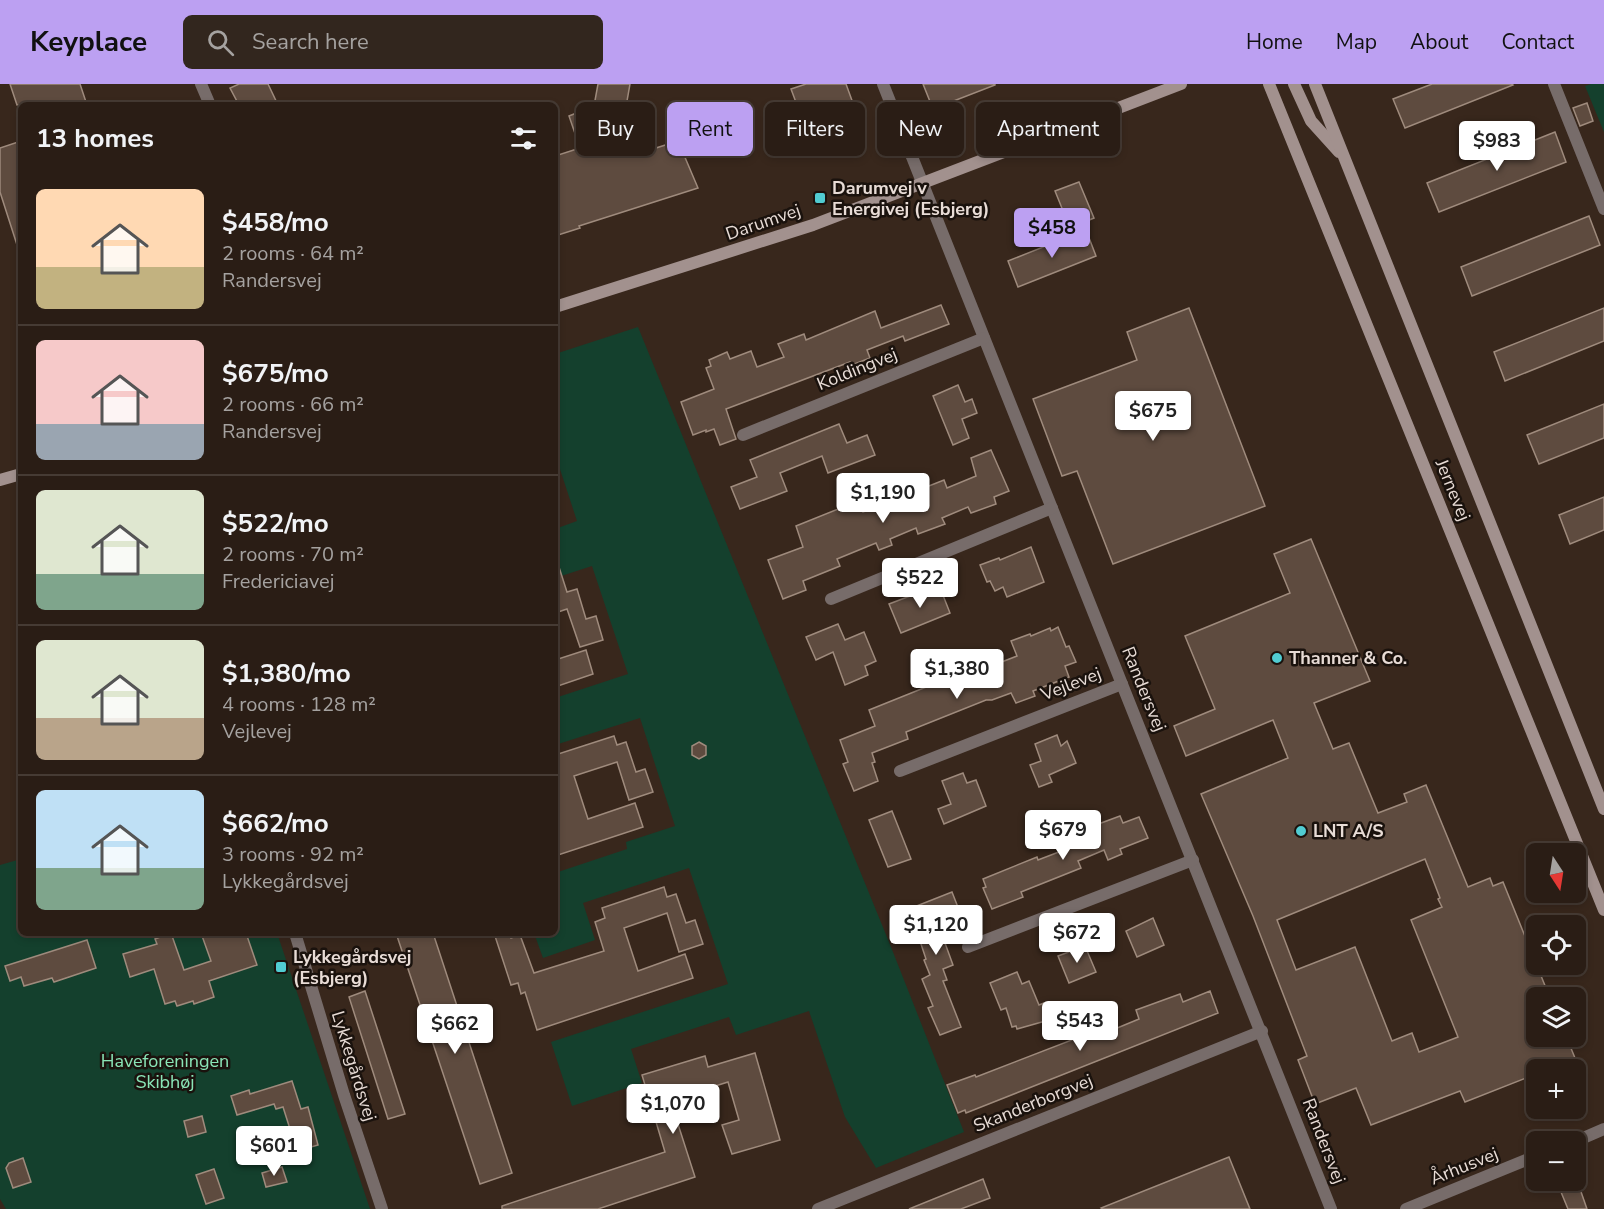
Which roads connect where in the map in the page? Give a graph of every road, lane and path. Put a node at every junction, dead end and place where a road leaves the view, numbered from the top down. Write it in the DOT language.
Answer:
graph roads {
  1 [pos="201,84"];
  2 [pos="883,84"];
  3 [pos="1181,84"];
  4 [pos="1269,84"];
  5 [pos="1294,84"];
  6 [pos="1315,84"];
  7 [pos="1556,85"];
  8 [pos="209,102"];
  9 [pos="1346,160"];
  10 [pos="922,184"];
  11 [pos="1604,209"];
  12 [pos="558,307"];
  13 [pos="984,338"];
  14 [pos="743,435"];
  15 [pos="18,475"];
  16 [pos="0,480"];
  17 [pos="1052,508"];
  18 [pos="831,599"];
  19 [pos="1122,684"];
  20 [pos="900,771"];
  21 [pos="1604,809"];
  22 [pos="1193,860"];
  23 [pos="1604,910"];
  24 [pos="296,936"];
  25 [pos="968,947"];
  26 [pos="1262,1031"];
  27 [pos="1604,1129"];
  28 [pos="1586,1137"];
  29 [pos="1526,1160"];
  30 [pos="382,1209"];
  31 [pos="818,1209"];
  32 [pos="1331,1209"];
  33 [pos="1406,1209"];
  1 -- 8 [label="street"];
  2 -- 10 [label="street, Randersvej"];
  3 -- 10 [label="main road, Darumvej"];
  4 -- 23 [label="main road, Jernevej"];
  5 -- 9 [label="main road"];
  6 -- 9 [label="main road, Jernevej"];
  7 -- 11 [label="street"];
  9 -- 21 [label="main road, Jernevej"];
  10 -- 12 [label="main road, Darumvej"];
  10 -- 13 [label="street, Randersvej"];
  13 -- 14 [label="street, Koldingvej"];
  13 -- 17 [label="street, Randersvej"];
  15 -- 16 [label="main road"];
  17 -- 18 [label="street"];
  17 -- 19 [label="street, Randersvej"];
  19 -- 20 [label="street, Vejlevej"];
  19 -- 22 [label="street, Randersvej"];
  22 -- 25 [label="street"];
  22 -- 26 [label="street, Randersvej"];
  24 -- 30 [label="street, Lykkegårdsvej"];
  26 -- 31 [label="street, Skanderborgvej"];
  26 -- 32 [label="street, Randersvej"];
  27 -- 28 [label="street"];
  29 -- 33 [label="street, Århusvej"];
}
